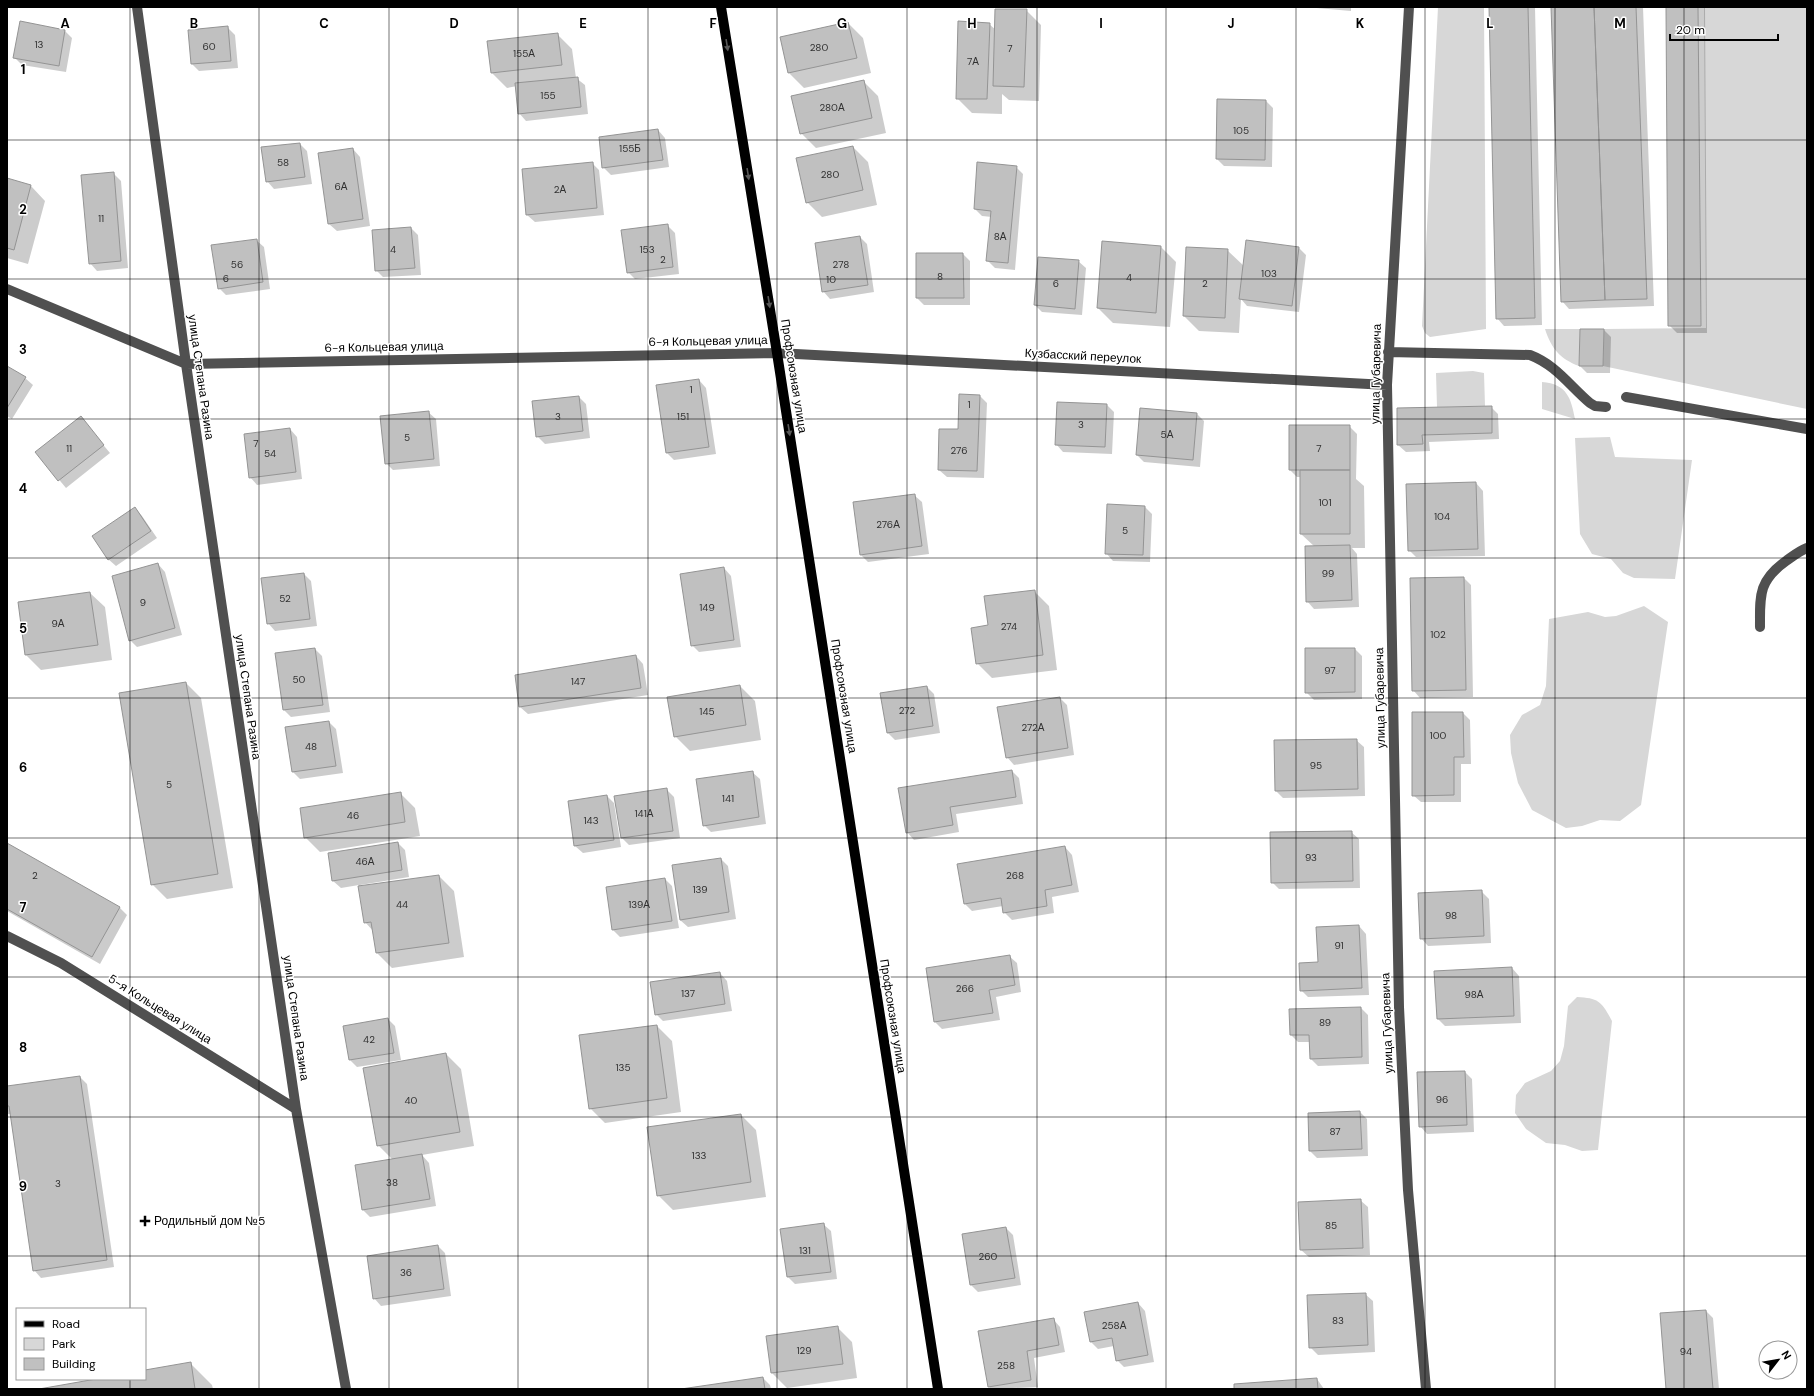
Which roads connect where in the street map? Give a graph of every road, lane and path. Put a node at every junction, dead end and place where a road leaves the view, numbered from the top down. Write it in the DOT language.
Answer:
graph roads {
  1 [pos="137,7"];
  2 [pos="721,7"];
  3 [pos="1409,7"];
  4 [pos="7,289"];
  5 [pos="1388,352"];
  6 [pos="777,353"];
  7 [pos="186,364"];
  8 [pos="1387,385"];
  9 [pos="1626,397"];
  10 [pos="1606,407"];
  11 [pos="1807,429"];
  12 [pos="1807,548"];
  13 [pos="1760,627"];
  14 [pos="7,936"];
  15 [pos="296,1109"];
  16 [pos="346,1389"];
  17 [pos="938,1389"];
  18 [pos="1426,1389"];
  1 -- 7 [label="street, улица Степана Разина"];
  2 -- 6 [label="main road, Профсоюзная улица, one-way"];
  3 -- 5 [label="street, улица Губаревича"];
  4 -- 7 [label="street, 6-я Кольцевая улица"];
  5 -- 8 [label="street, улица Губаревича"];
  5 -- 10 [label="street"];
  6 -- 7 [label="street, 6-я Кольцевая улица"];
  6 -- 8 [label="street, Кузбасский переулок"];
  6 -- 17 [label="main road, Профсоюзная улица, one-way"];
  7 -- 15 [label="street, улица Степана Разина"];
  8 -- 18 [label="street, улица Губаревича"];
  9 -- 11 [label="street"];
  12 -- 13 [label="street"];
  14 -- 15 [label="street, 5-я Кольцевая улица"];
  15 -- 16 [label="street, улица Степана Разина"];
}
